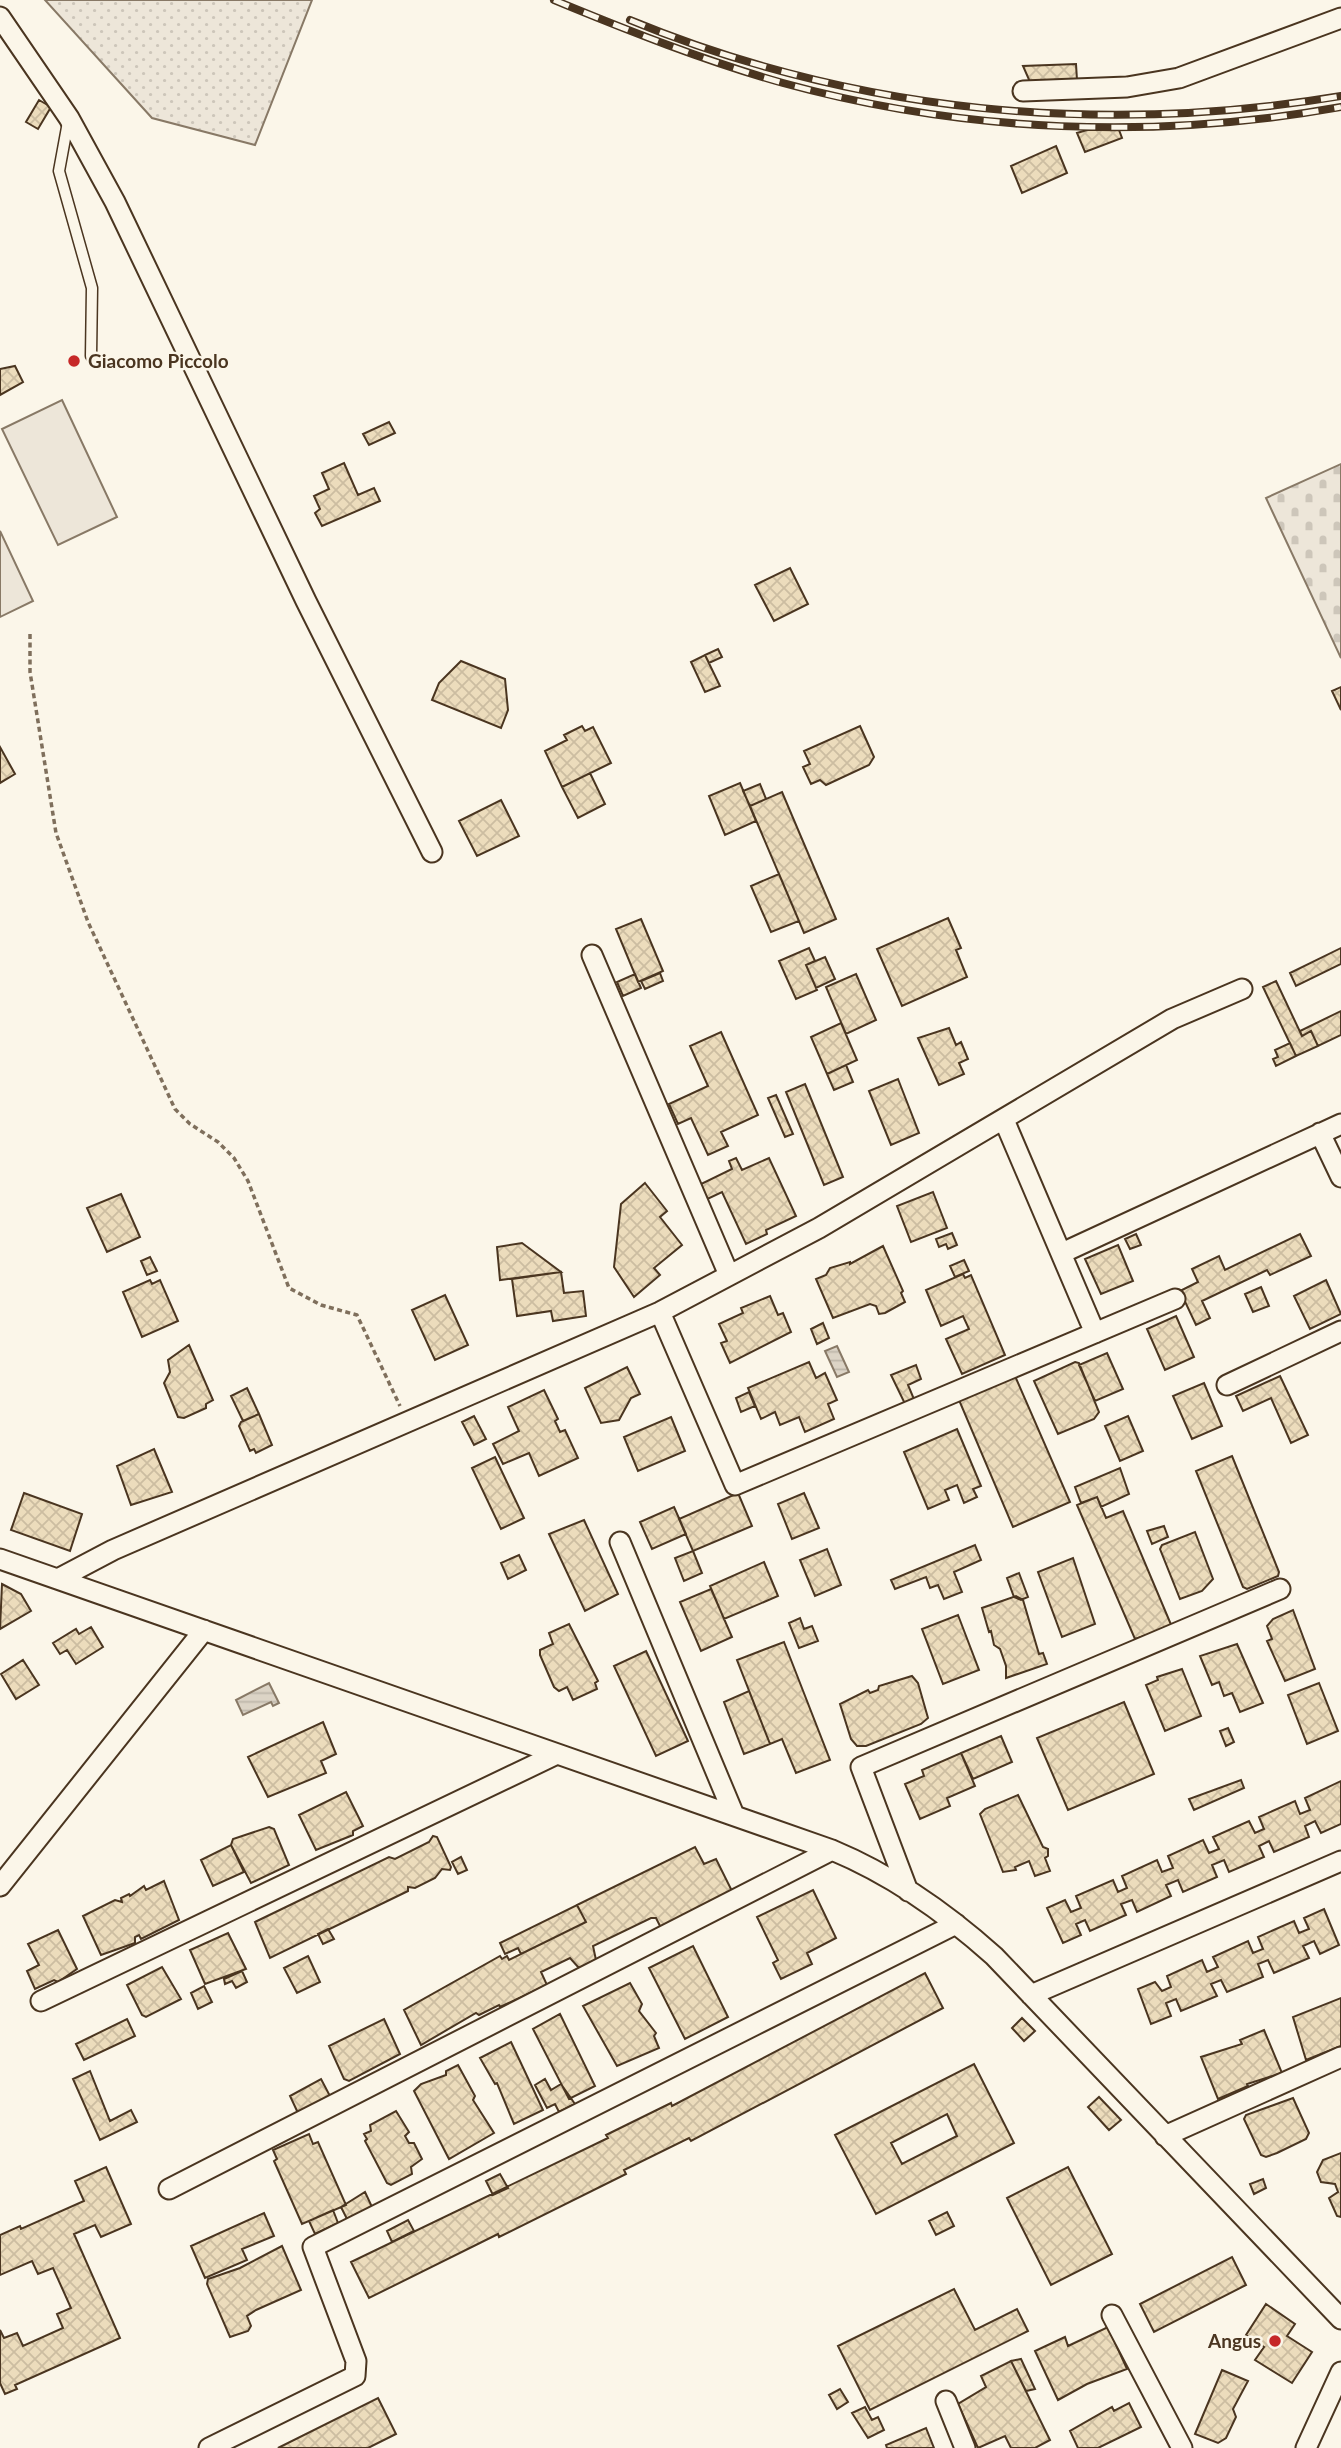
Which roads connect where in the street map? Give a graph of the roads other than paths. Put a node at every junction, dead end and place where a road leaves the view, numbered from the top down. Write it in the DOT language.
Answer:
graph roads {
  1 [pos="0,17"];
  2 [pos="1341,18"];
  3 [pos="1023,91"];
  4 [pos="69,118"];
  5 [pos="91,356"];
  6 [pos="432,852"];
  7 [pos="592,955"];
  8 [pos="1242,989"];
  9 [pos="1004,1120"];
  10 [pos="1341,1124"];
  11 [pos="1320,1133"];
  12 [pos="1341,1177"];
  13 [pos="1062,1253"];
  14 [pos="729,1275"];
  15 [pos="1175,1299"];
  16 [pos="660,1312"];
  17 [pos="1341,1331"];
  18 [pos="1095,1333"];
  19 [pos="1227,1385"];
  20 [pos="620,1542"];
  21 [pos="0,1559"];
  22 [pos="58,1579"];
  23 [pos="1280,1589"];
  24 [pos="204,1630"];
  25 [pos="555,1755"];
  26 [pos="734,1815"];
  27 [pos="831,1850"];
  28 [pos="1341,1861"];
  29 [pos="0,1886"];
  30 [pos="908,1891"];
  31 [pos="956,1924"];
  32 [pos="1031,1996"];
  33 [pos="41,2001"];
  34 [pos="1341,2057"];
  35 [pos="1165,2136"];
  36 [pos="169,2189"];
  37 [pos="1112,2315"];
  38 [pos="1341,2319"];
  39 [pos="1341,2372"];
  40 [pos="946,2402"];
  41 [pos="209,2448"];
  42 [pos="965,2448"];
  43 [pos="1181,2448"];
  44 [pos="1306,2448"];
  1 -- 4 [label="street"];
  2 -- 3 [label="street"];
  4 -- 5 [label="lane"];
  4 -- 6 [label="street"];
  7 -- 14 [label="street"];
  8 -- 9 [label="street"];
  9 -- 13 [label="street"];
  9 -- 14 [label="street"];
  10 -- 11 [label="street"];
  11 -- 12 [label="street"];
  11 -- 13 [label="street"];
  13 -- 18 [label="street"];
  14 -- 16 [label="street"];
  15 -- 18 [label="street"];
  16 -- 18 [label="street"];
  16 -- 22 [label="street"];
  17 -- 19 [label="street"];
  20 -- 26 [label="street"];
  21 -- 22 [label="street"];
  22 -- 24 [label="street"];
  23 -- 30 [label="street"];
  24 -- 25 [label="street"];
  24 -- 29 [label="street"];
  25 -- 26 [label="street"];
  25 -- 33 [label="street"];
  26 -- 27 [label="street"];
  27 -- 30 [label="street"];
  27 -- 36 [label="street"];
  28 -- 32 [label="street"];
  30 -- 31 [label="street"];
  31 -- 32 [label="street"];
  31 -- 41 [label="street"];
  32 -- 35 [label="street"];
  34 -- 35 [label="street"];
  35 -- 38 [label="street"];
  37 -- 43 [label="street"];
  39 -- 44 [label="street"];
  40 -- 42 [label="street"];
}
